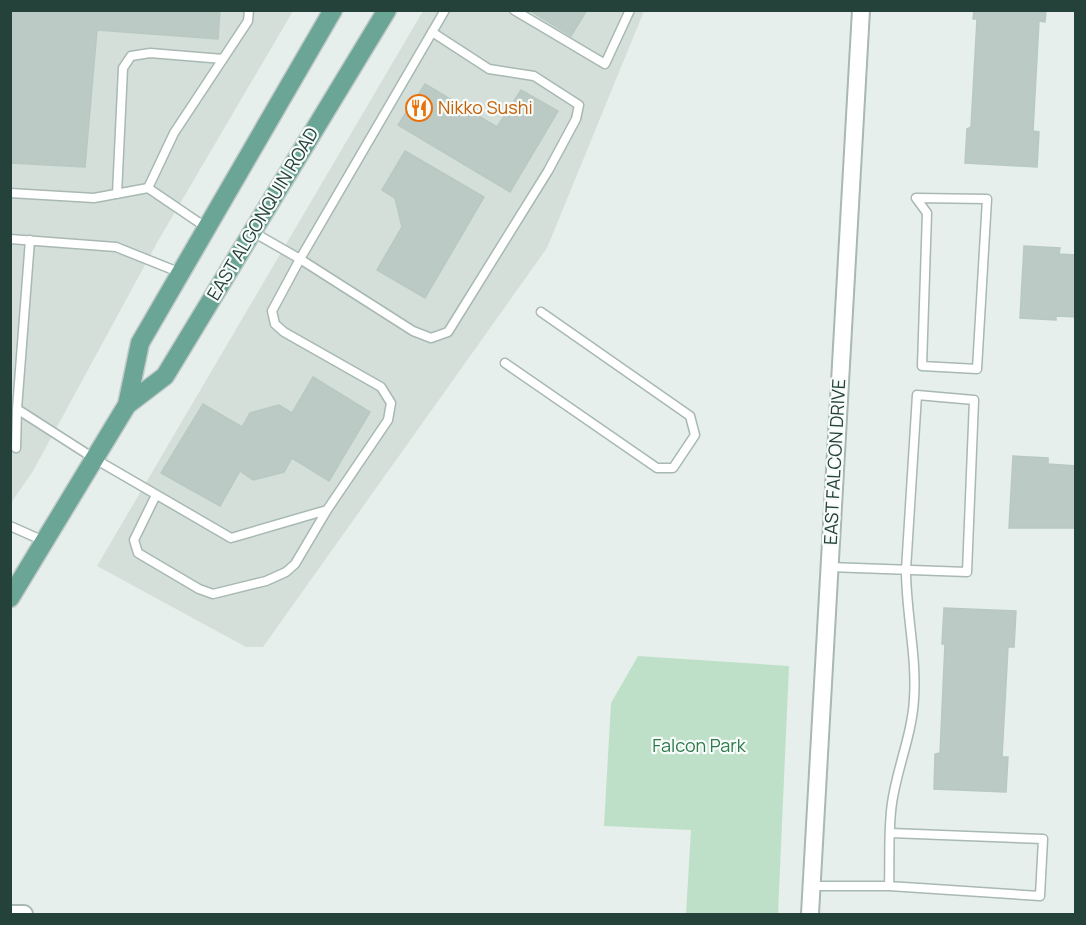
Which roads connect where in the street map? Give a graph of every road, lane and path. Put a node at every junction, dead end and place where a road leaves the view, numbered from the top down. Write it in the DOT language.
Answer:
graph roads {
  1 [pos="249,10"];
  2 [pos="333,10"];
  3 [pos="387,10"];
  4 [pos="445,10"];
  5 [pos="514,10"];
  6 [pos="630,10"];
  7 [pos="861,10"];
  8 [pos="432,32"];
  9 [pos="223,59"];
  10 [pos="148,188"];
  11 [pos="10,193"];
  12 [pos="117,194"];
  13 [pos="207,228"];
  14 [pos="253,231"];
  15 [pos="10,239"];
  16 [pos="30,240"];
  17 [pos="300,259"];
  18 [pos="181,273"];
  19 [pos="541,312"];
  20 [pos="505,363"];
  21 [pos="976,369"];
  22 [pos="127,405"];
  23 [pos="17,410"];
  24 [pos="16,448"];
  25 [pos="95,459"];
  26 [pos="156,495"];
  27 [pos="327,510"];
  28 [pos="10,526"];
  29 [pos="45,542"];
  30 [pos="830,567"];
  31 [pos="906,570"];
  32 [pos="10,598"];
  33 [pos="891,834"];
  34 [pos="812,886"];
  35 [pos="890,886"];
  36 [pos="10,914"];
  37 [pos="24,915"];
  38 [pos="810,915"];
  1 -- 9 [label="lane"];
  2 -- 13 [label="main road, EAST ALGONQUIN ROAD"];
  3 -- 14 [label="main road, EAST ALGONQUIN ROAD"];
  4 -- 8 [label="lane"];
  5 -- 6 [label="lane"];
  7 -- 30 [label="street, EAST FALCON DRIVE"];
  8 -- 17 [label="lane"];
  8 -- 17 [label="lane"];
  9 -- 10 [label="lane"];
  9 -- 12 [label="lane"];
  10 -- 12 [label="lane"];
  10 -- 13 [label="lane"];
  11 -- 12 [label="lane"];
  13 -- 18 [label="main road, EAST ALGONQUIN ROAD"];
  14 -- 17 [label="lane"];
  14 -- 22 [label="main road, EAST ALGONQUIN ROAD"];
  15 -- 16 [label="lane"];
  16 -- 18 [label="lane"];
  16 -- 23 [label="lane"];
  17 -- 27 [label="lane"];
  18 -- 22 [label="main road, EAST ALGONQUIN ROAD"];
  19 -- 20 [label="lane"];
  21 -- 21 [label="lane"];
  22 -- 25 [label="main road, EAST ALGONQUIN ROAD"];
  23 -- 24 [label="lane"];
  23 -- 25 [label="lane"];
  25 -- 26 [label="lane"];
  25 -- 29 [label="main road, EAST ALGONQUIN ROAD"];
  26 -- 27 [label="lane"];
  26 -- 27 [label="lane"];
  28 -- 29 [label="lane"];
  29 -- 32 [label="main road, EAST ALGONQUIN ROAD"];
  30 -- 31 [label="lane"];
  30 -- 34 [label="street, EAST FALCON DRIVE"];
  31 -- 31 [label="lane"];
  31 -- 33 [label="lane"];
  33 -- 35 [label="lane"];
  33 -- 35 [label="lane"];
  34 -- 35 [label="lane"];
  34 -- 38 [label="street, EAST FALCON DRIVE"];
  36 -- 37 [label="street"];
}
